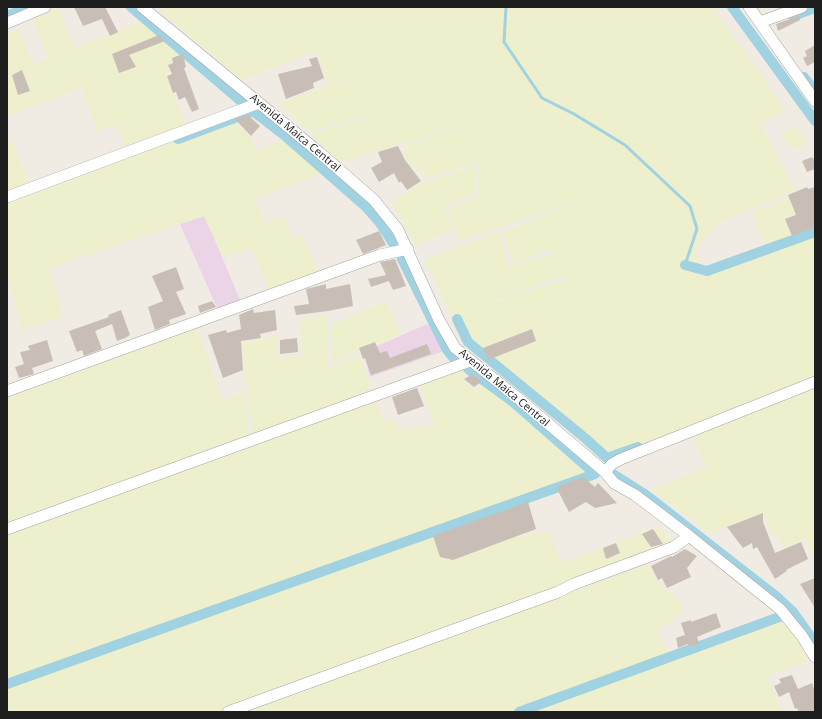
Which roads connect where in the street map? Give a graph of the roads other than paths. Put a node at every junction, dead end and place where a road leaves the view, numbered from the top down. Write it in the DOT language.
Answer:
graph roads {
  1 [pos="45,7"];
  2 [pos="142,7"];
  3 [pos="749,7"];
  4 [pos="802,7"];
  5 [pos="760,22"];
  6 [pos="7,23"];
  7 [pos="815,101"];
  8 [pos="259,103"];
  9 [pos="7,197"];
  10 [pos="408,249"];
  11 [pos="470,361"];
  12 [pos="815,382"];
  13 [pos="7,391"];
  14 [pos="604,472"];
  15 [pos="7,529"];
  16 [pos="689,536"];
  17 [pos="815,657"];
  18 [pos="228,712"];
  1 -- 6 [label="street"];
  2 -- 8 [label="street, Avenida Maica Central"];
  3 -- 5 [label="street"];
  4 -- 5 [label="street"];
  5 -- 7 [label="street"];
  8 -- 9 [label="street"];
  8 -- 10 [label="street, Avenida Maica Central"];
  10 -- 11 [label="street, Avenida Maica Central"];
  10 -- 13 [label="street"];
  11 -- 14 [label="street, Avenida Maica Central"];
  11 -- 15 [label="street"];
  12 -- 14 [label="street"];
  14 -- 16 [label="street, Avenida Maica Central"];
  16 -- 17 [label="street, Avenida Maica Central"];
  16 -- 18 [label="street"];
}
